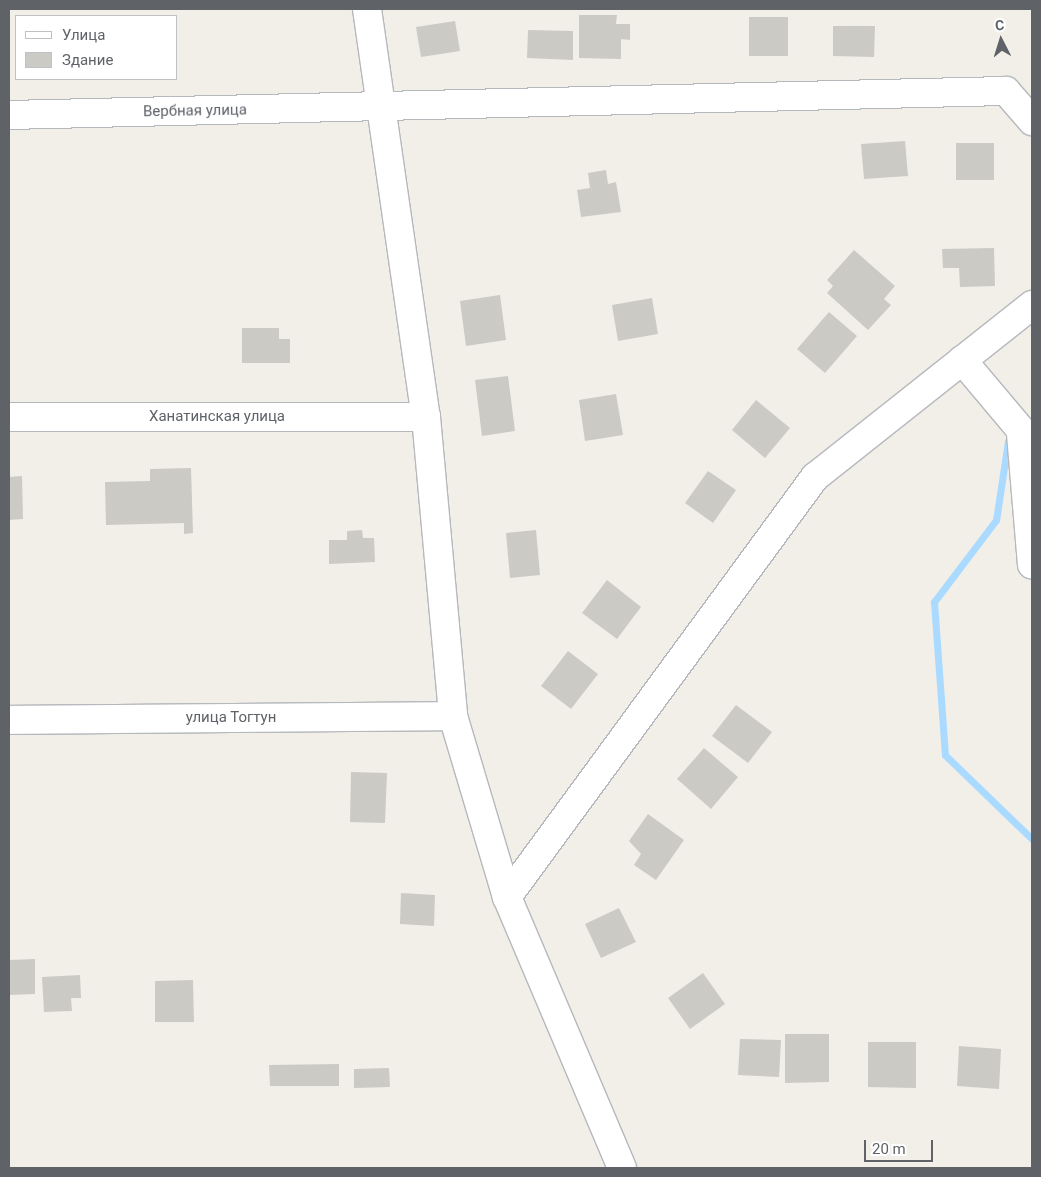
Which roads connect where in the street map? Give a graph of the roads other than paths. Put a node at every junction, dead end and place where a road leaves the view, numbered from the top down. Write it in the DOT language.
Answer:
graph roads {
  1 [pos="367,9"];
  2 [pos="381,107"];
  3 [pos="9,115"];
  4 [pos="1032,121"];
  5 [pos="1032,305"];
  6 [pos="962,360"];
  7 [pos="9,417"];
  8 [pos="426,417"];
  9 [pos="1027,439"];
  10 [pos="1032,565"];
  11 [pos="454,716"];
  12 [pos="9,720"];
  13 [pos="507,898"];
  14 [pos="622,1168"];
  1 -- 2 [label="street"];
  2 -- 3 [label="street, Вербная улица"];
  2 -- 4 [label="street, Вербная улица"];
  2 -- 8 [label="street"];
  5 -- 6 [label="street"];
  6 -- 9 [label="street"];
  6 -- 13 [label="street"];
  7 -- 8 [label="street, Ханатинская улица"];
  8 -- 11 [label="street"];
  9 -- 10 [label="street"];
  11 -- 12 [label="street, улица Тогтун"];
  11 -- 13 [label="street"];
  13 -- 14 [label="street"];
}
